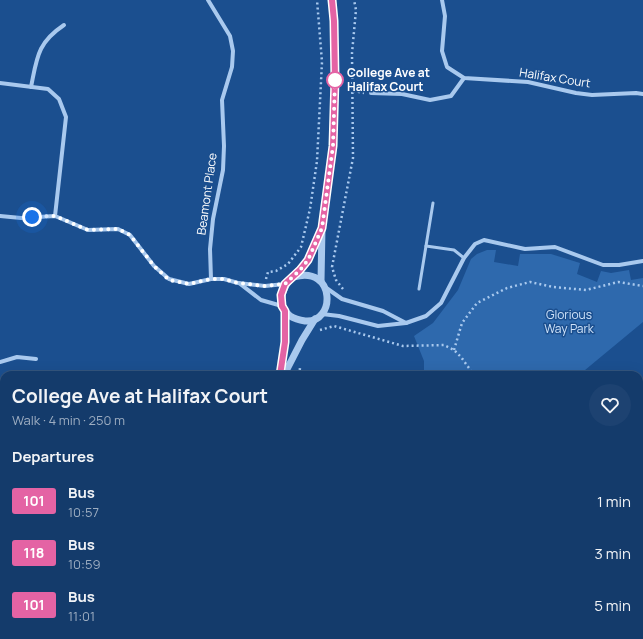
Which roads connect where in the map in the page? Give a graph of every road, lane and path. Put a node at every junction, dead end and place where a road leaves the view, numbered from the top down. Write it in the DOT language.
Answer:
graph roads {
  1 [pos="208,0"];
  2 [pos="317,0"];
  3 [pos="332,0"];
  4 [pos="354,0"];
  5 [pos="442,0"];
  6 [pos="64,26"];
  7 [pos="464,78"];
  8 [pos="0,82"];
  9 [pos="31,87"];
  10 [pos="371,94"];
  11 [pos="643,94"];
  12 [pos="433,202"];
  13 [pos="0,216"];
  14 [pos="55,216"];
  15 [pos="322,228"];
  16 [pos="426,246"];
  17 [pos="464,258"];
  18 [pos="643,261"];
  19 [pos="294,277"];
  20 [pos="211,279"];
  21 [pos="238,283"];
  22 [pos="285,284"];
  23 [pos="323,284"];
  24 [pos="265,286"];
  25 [pos="643,286"];
  26 [pos="419,289"];
  27 [pos="342,299"];
  28 [pos="284,308"];
  29 [pos="318,316"];
  30 [pos="339,316"];
  31 [pos="406,323"];
  32 [pos="454,350"];
  33 [pos="36,359"];
  34 [pos="0,362"];
  35 [pos="281,371"];
  36 [pos="286,371"];
  37 [pos="471,371"];
  1 -- 20 [label="street, Beamont Place"];
  2 -- 24 [label="path"];
  3 -- 15 [label="street"];
  4 -- 27 [label="path"];
  5 -- 7 [label="street, Halifax Court"];
  6 -- 9 [label="street"];
  7 -- 10 [label="street"];
  7 -- 11 [label="street, Halifax Court"];
  8 -- 9 [label="street"];
  9 -- 14 [label="street"];
  12 -- 16 [label="lane"];
  13 -- 14 [label="street"];
  14 -- 20 [label="street"];
  15 -- 19 [label="street"];
  15 -- 23 [label="street"];
  16 -- 17 [label="lane"];
  16 -- 26 [label="lane"];
  17 -- 18 [label="street"];
  17 -- 31 [label="street"];
  19 -- 22 [label="street"];
  19 -- 23 [label="street"];
  20 -- 21 [label="street"];
  21 -- 24 [label="street"];
  21 -- 28 [label="street"];
  22 -- 24 [label="street"];
  22 -- 28 [label="street"];
  23 -- 27 [label="street"];
  23 -- 29 [label="street"];
  25 -- 32 [label="path"];
  27 -- 31 [label="street"];
  28 -- 29 [label="street"];
  28 -- 35 [label="street"];
  29 -- 30 [label="street"];
  29 -- 36 [label="street"];
  30 -- 31 [label="street"];
  30 -- 32 [label="path"];
  32 -- 37 [label="path"];
  33 -- 34 [label="street"];
}
